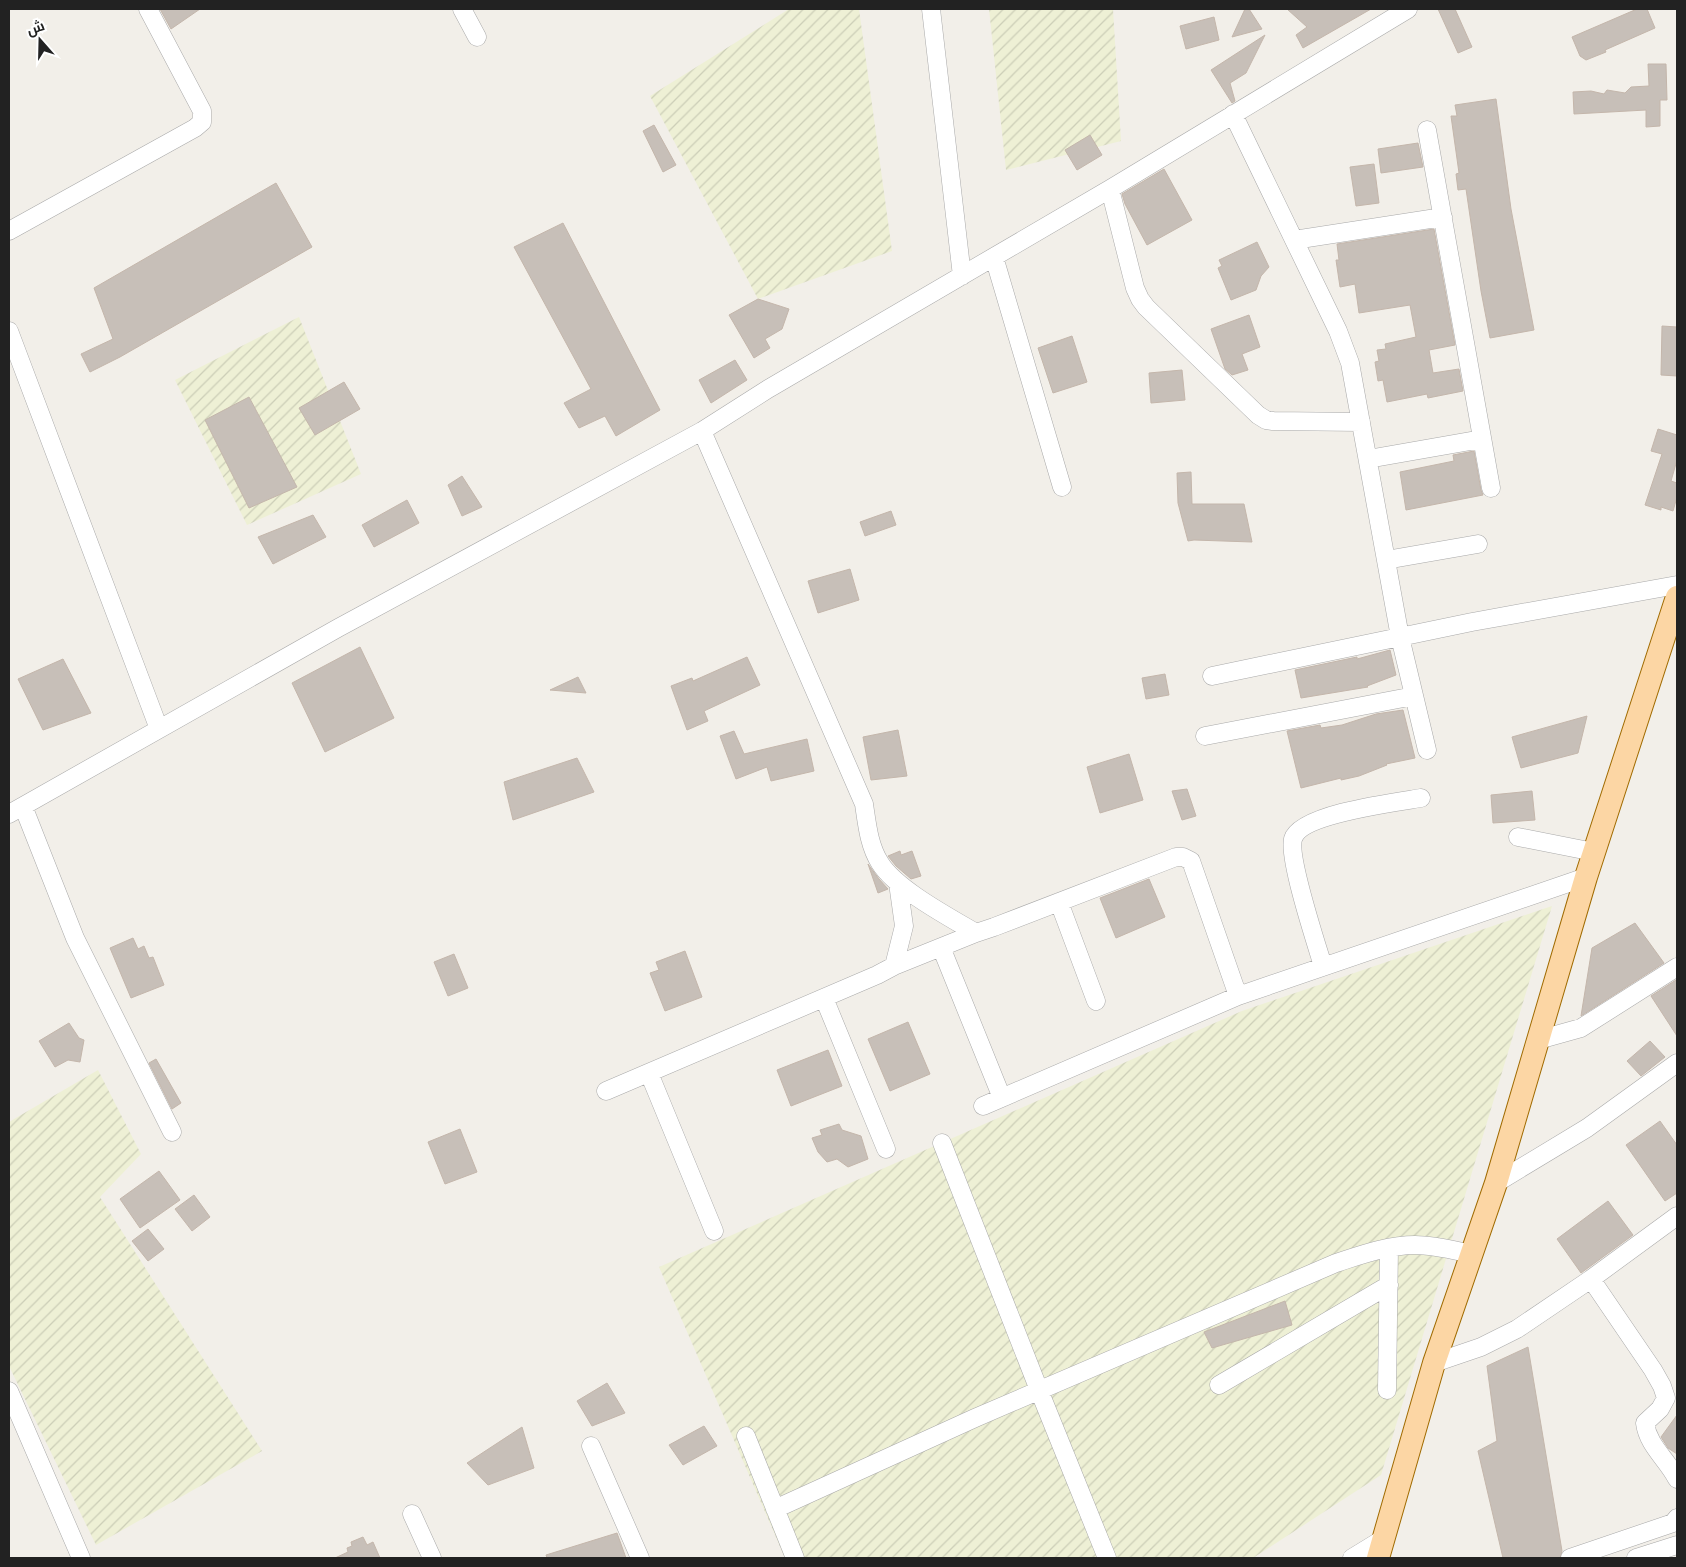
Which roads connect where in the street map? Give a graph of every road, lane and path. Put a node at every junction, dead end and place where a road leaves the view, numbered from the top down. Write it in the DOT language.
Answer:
graph roads {
  1 [pos="148,9"];
  2 [pos="462,9"];
  3 [pos="931,9"];
  4 [pos="1408,9"];
  5 [pos="477,37"];
  6 [pos="1233,114"];
  7 [pos="1427,130"];
  8 [pos="1110,189"];
  9 [pos="1443,217"];
  10 [pos="9,232"];
  11 [pos="1294,240"];
  12 [pos="994,257"];
  13 [pos="962,276"];
  14 [pos="9,331"];
  15 [pos="1361,422"];
  16 [pos="702,431"];
  17 [pos="1482,439"];
  18 [pos="1368,459"];
  19 [pos="1062,488"];
  20 [pos="1491,488"];
  21 [pos="1478,544"];
  22 [pos="1386,560"];
  23 [pos="1677,585"];
  24 [pos="1677,598"];
  25 [pos="1674,622"];
  26 [pos="1400,637"];
  27 [pos="1212,676"];
  28 [pos="1414,696"];
  29 [pos="159,729"];
  30 [pos="1205,736"];
  31 [pos="1427,750"];
  32 [pos="1421,798"];
  33 [pos="16,810"];
  34 [pos="1518,837"];
  35 [pos="1594,852"];
  36 [pos="1586,877"];
  37 [pos="898,883"];
  38 [pos="1060,902"];
  39 [pos="976,933"];
  40 [pos="941,947"];
  41 [pos="894,966"];
  42 [pos="1323,966"];
  43 [pos="1677,967"];
  44 [pos="1238,996"];
  45 [pos="824,998"];
  46 [pos="1096,1001"];
  47 [pos="1538,1040"];
  48 [pos="1677,1063"];
  49 [pos="650,1073"];
  50 [pos="606,1091"];
  51 [pos="1002,1098"];
  52 [pos="983,1106"];
  53 [pos="172,1132"];
  54 [pos="942,1143"];
  55 [pos="886,1149"];
  56 [pos="1496,1182"];
  57 [pos="1677,1216"];
  58 [pos="714,1231"];
  59 [pos="1389,1248"];
  60 [pos="1472,1254"];
  61 [pos="1591,1279"];
  62 [pos="1389,1285"];
  63 [pos="1434,1362"];
  64 [pos="1219,1385"];
  65 [pos="1039,1390"];
  66 [pos="1387,1390"];
  67 [pos="9,1391"];
  68 [pos="746,1436"];
  69 [pos="590,1446"];
  70 [pos="1677,1480"];
  71 [pos="776,1509"];
  72 [pos="412,1514"];
  73 [pos="1677,1518"];
  74 [pos="1677,1545"];
  75 [pos="1380,1549"];
  76 [pos="81,1558"];
  77 [pos="432,1558"];
  78 [pos="640,1558"];
  79 [pos="795,1558"];
  80 [pos="1107,1558"];
  81 [pos="1352,1558"];
  82 [pos="1570,1558"];
  83 [pos="1636,1558"];
  1 -- 10 [label="street"];
  2 -- 5 [label="street"];
  3 -- 13 [label="street"];
  4 -- 6 [label="street"];
  6 -- 8 [label="street"];
  6 -- 11 [label="street"];
  7 -- 9 [label="street"];
  8 -- 12 [label="street"];
  8 -- 15 [label="street"];
  9 -- 11 [label="street"];
  9 -- 17 [label="street"];
  11 -- 15 [label="street"];
  12 -- 13 [label="street"];
  12 -- 19 [label="street"];
  13 -- 16 [label="street"];
  14 -- 29 [label="street"];
  15 -- 18 [label="street"];
  16 -- 29 [label="street"];
  16 -- 37 [label="street"];
  17 -- 18 [label="street"];
  17 -- 20 [label="street"];
  18 -- 22 [label="street"];
  21 -- 22 [label="street"];
  22 -- 26 [label="street"];
  23 -- 26 [label="street"];
  24 -- 25 [label="main road"];
  25 -- 35 [label="main road"];
  26 -- 27 [label="street"];
  26 -- 28 [label="street"];
  28 -- 30 [label="street"];
  28 -- 31 [label="street"];
  29 -- 33 [label="street"];
  32 -- 42 [label="street"];
  33 -- 53 [label="street"];
  34 -- 35 [label="street"];
  35 -- 36 [label="main road"];
  36 -- 42 [label="street"];
  36 -- 47 [label="main road"];
  37 -- 39 [label="street"];
  37 -- 41 [label="street"];
  38 -- 39 [label="street"];
  38 -- 44 [label="street"];
  38 -- 46 [label="street"];
  39 -- 40 [label="street"];
  40 -- 41 [label="street"];
  40 -- 51 [label="street"];
  41 -- 45 [label="street"];
  42 -- 44 [label="street"];
  43 -- 47 [label="street"];
  44 -- 51 [label="street"];
  45 -- 49 [label="street"];
  45 -- 55 [label="street"];
  47 -- 56 [label="main road"];
  48 -- 56 [label="street"];
  49 -- 50 [label="street"];
  49 -- 58 [label="street"];
  51 -- 52 [label="street"];
  54 -- 65 [label="street"];
  56 -- 60 [label="main road"];
  57 -- 61 [label="street"];
  59 -- 60 [label="street"];
  59 -- 62 [label="street"];
  59 -- 65 [label="street"];
  60 -- 63 [label="main road"];
  61 -- 63 [label="street"];
  61 -- 70 [label="street"];
  62 -- 64 [label="street"];
  62 -- 66 [label="street"];
  63 -- 75 [label="main road"];
  65 -- 71 [label="street"];
  65 -- 80 [label="street"];
  67 -- 76 [label="street"];
  68 -- 71 [label="street"];
  69 -- 78 [label="street"];
  71 -- 79 [label="street"];
  72 -- 77 [label="street"];
  73 -- 82 [label="street"];
  74 -- 83 [label="street"];
  75 -- 81 [label="street"];
}
